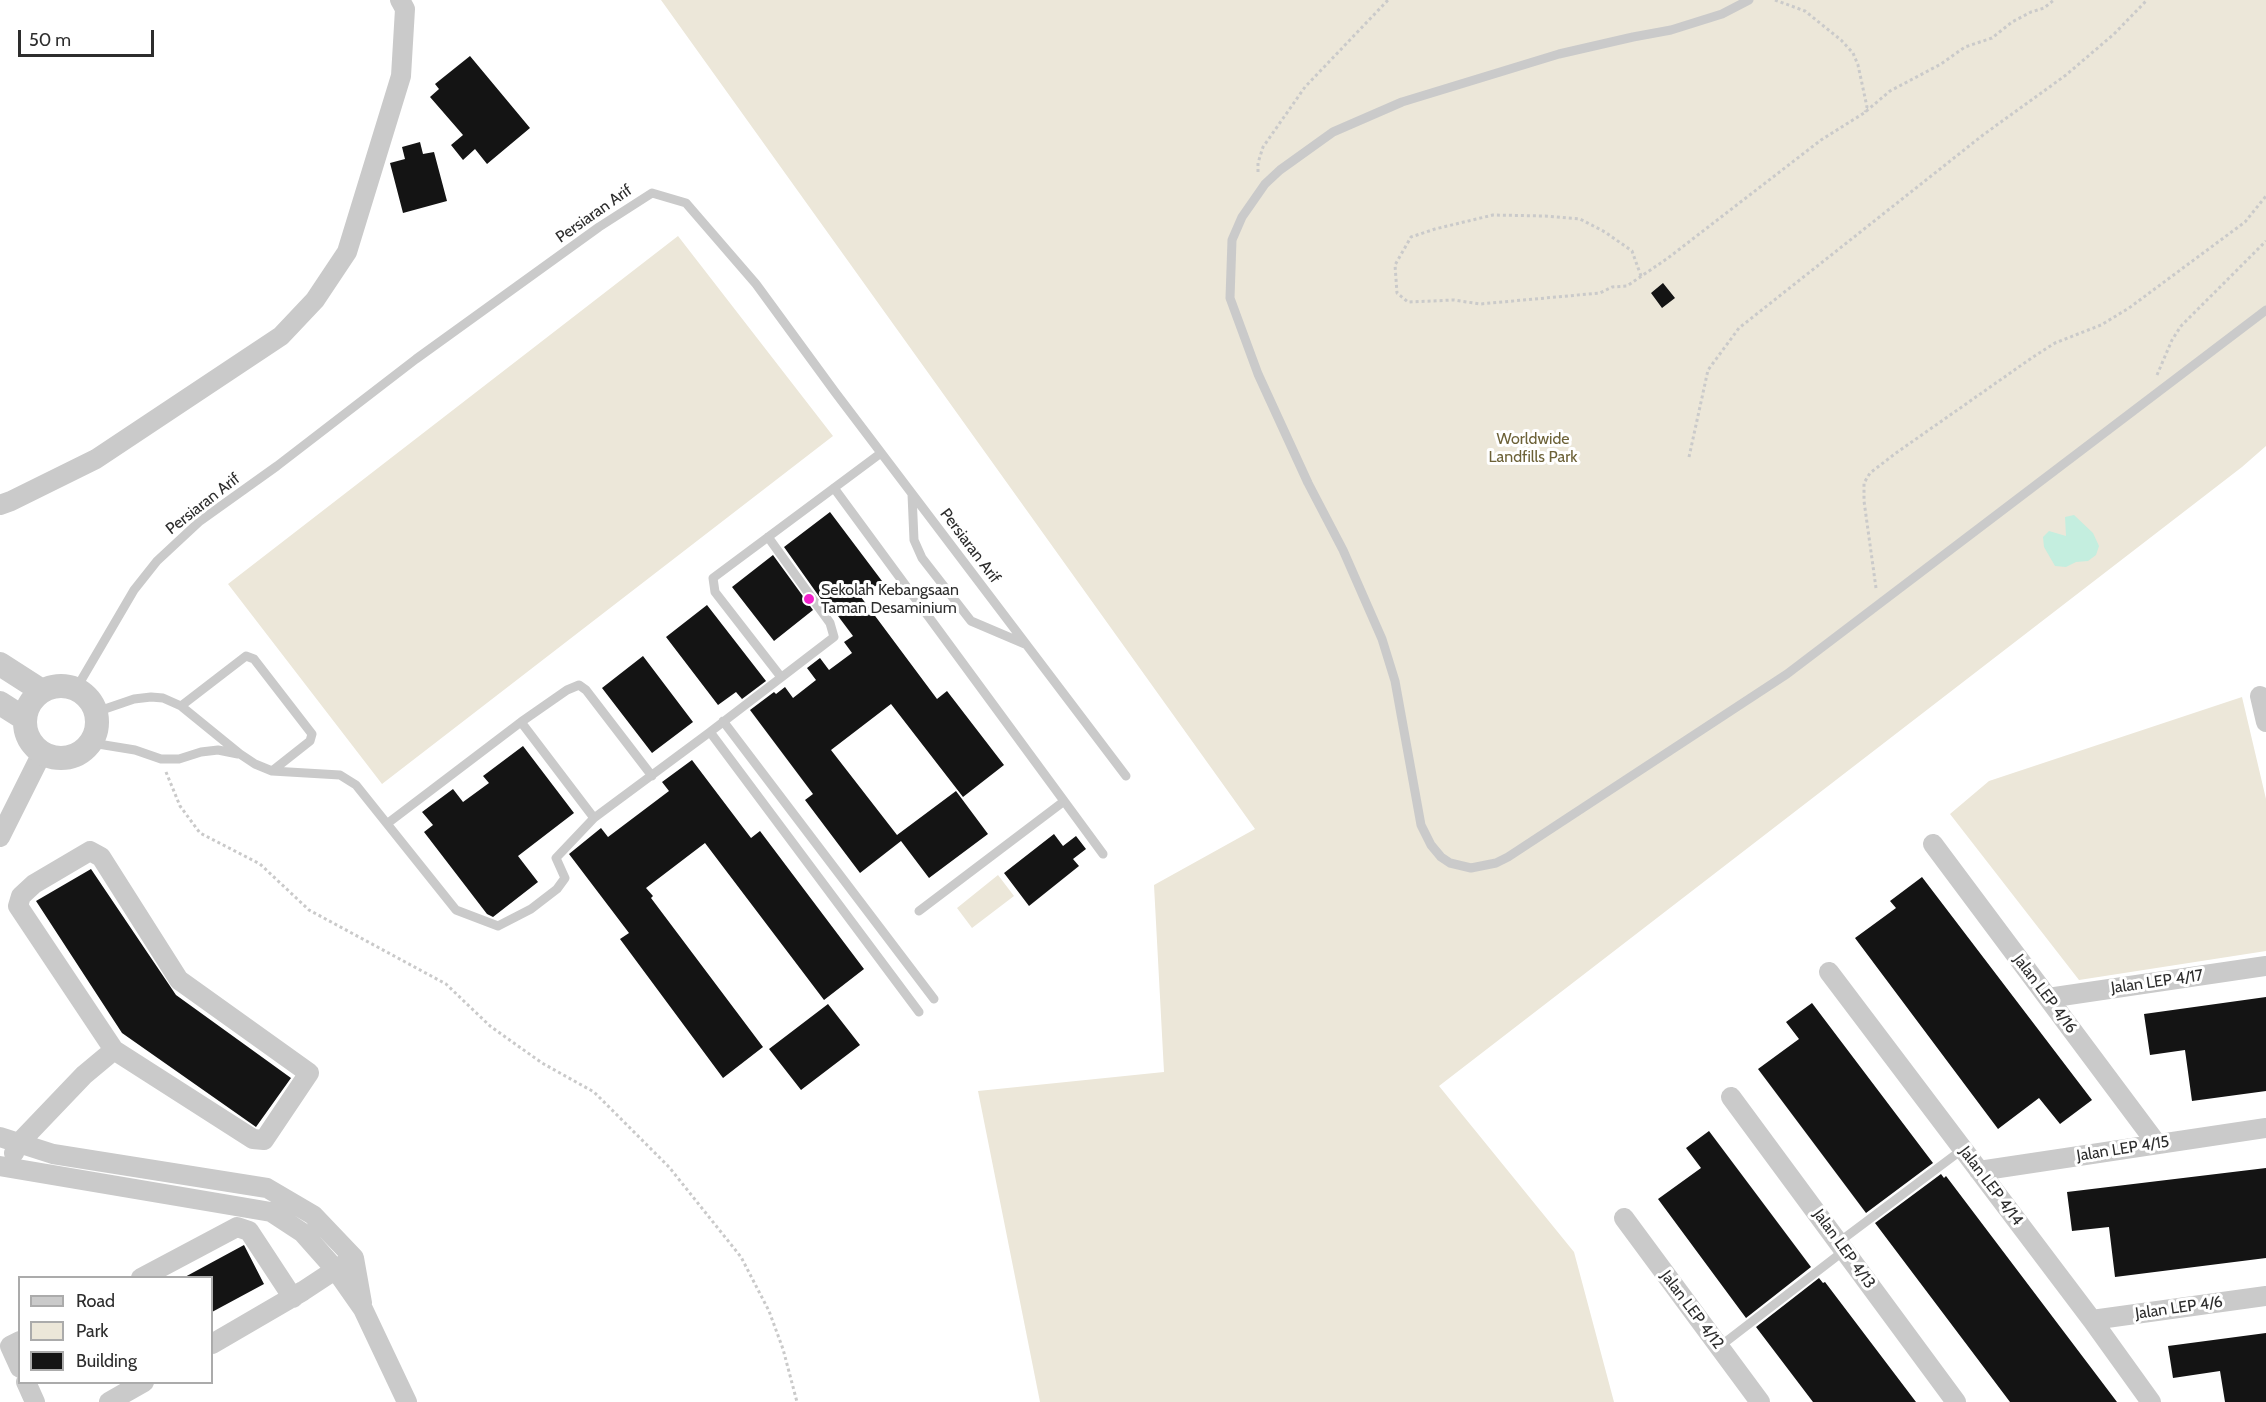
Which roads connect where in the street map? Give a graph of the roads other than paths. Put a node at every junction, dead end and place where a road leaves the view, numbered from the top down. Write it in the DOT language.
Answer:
graph roads {
  1 [pos="400,0"];
  2 [pos="1749,0"];
  3 [pos="2266,310"];
  4 [pos="881,453"];
  5 [pos="834,488"];
  6 [pos="912,494"];
  7 [pos="0,505"];
  8 [pos="768,537"];
  9 [pos="1025,644"];
  10 [pos="0,664"];
  11 [pos="781,677"];
  12 [pos="76,689"];
  13 [pos="42,691"];
  14 [pos="2260,696"];
  15 [pos="0,703"];
  16 [pos="181,706"];
  17 [pos="96,712"];
  18 [pos="25,719"];
  19 [pos="723,721"];
  20 [pos="521,722"];
  21 [pos="2266,722"];
  22 [pos="710,732"];
  23 [pos="92,743"];
  24 [pos="42,753"];
  25 [pos="240,754"];
  26 [pos="272,771"];
  27 [pos="652,776"];
  28 [pos="1126,776"];
  29 [pos="1063,802"];
  30 [pos="594,818"];
  31 [pos="388,823"];
  32 [pos="0,837"];
  33 [pos="1933,844"];
  34 [pos="1103,854"];
  35 [pos="919,911"];
  36 [pos="2266,966"];
  37 [pos="1829,972"];
  38 [pos="2048,998"];
  39 [pos="934,999"];
  40 [pos="919,1012"];
  41 [pos="114,1050"];
  42 [pos="1731,1097"];
  43 [pos="2266,1128"];
  44 [pos="9,1140"];
  45 [pos="2157,1144"];
  46 [pos="1963,1149"];
  47 [pos="4,1167"];
  48 [pos="1980,1171"];
  49 [pos="1624,1218"];
  50 [pos="1842,1246"];
  51 [pos="354,1258"];
  52 [pos="334,1269"];
  53 [pos="145,1276"];
  54 [pos="2266,1296"];
  55 [pos="293,1298"];
  56 [pos="363,1309"];
  57 [pos="2092,1320"];
  58 [pos="18,1342"];
  59 [pos="213,1343"];
  60 [pos="1719,1347"];
  61 [pos="18,1364"];
  62 [pos="26,1384"];
  63 [pos="142,1384"];
  64 [pos="35,1402"];
  65 [pos="109,1402"];
  66 [pos="407,1402"];
  67 [pos="1760,1402"];
  68 [pos="1956,1402"];
  69 [pos="2151,1402"];
  1 -- 7 [label="street"];
  2 -- 3 [label="lane"];
  4 -- 5 [label="lane"];
  4 -- 6 [label="lane, Persiaran Arif"];
  4 -- 12 [label="lane, Persiaran Arif"];
  5 -- 8 [label="lane"];
  5 -- 29 [label="lane"];
  6 -- 9 [label="lane, Persiaran Arif"];
  6 -- 9 [label="lane"];
  8 -- 11 [label="lane"];
  8 -- 11 [label="lane"];
  9 -- 28 [label="lane, Persiaran Arif"];
  10 -- 13 [label="street"];
  11 -- 19 [label="lane"];
  12 -- 13 [label="street"];
  12 -- 17 [label="street"];
  13 -- 18 [label="street"];
  14 -- 21 [label="street"];
  15 -- 18 [label="street"];
  16 -- 17 [label="lane"];
  16 -- 25 [label="lane"];
  16 -- 26 [label="lane"];
  17 -- 23 [label="street"];
  18 -- 24 [label="street"];
  19 -- 22 [label="lane"];
  19 -- 39 [label="lane"];
  20 -- 27 [label="lane"];
  20 -- 30 [label="lane"];
  20 -- 31 [label="lane"];
  22 -- 27 [label="lane"];
  22 -- 40 [label="lane"];
  23 -- 24 [label="street"];
  23 -- 25 [label="lane"];
  24 -- 32 [label="street"];
  25 -- 26 [label="lane"];
  26 -- 31 [label="lane"];
  27 -- 30 [label="lane"];
  29 -- 34 [label="lane"];
  29 -- 35 [label="lane"];
  30 -- 31 [label="lane"];
  33 -- 38 [label="street, Jalan LEP 4/16"];
  36 -- 38 [label="street, Jalan LEP 4/17"];
  37 -- 46 [label="street, Jalan LEP 4/14"];
  38 -- 45 [label="street, Jalan LEP 4/16"];
  41 -- 41 [label="street"];
  41 -- 44 [label="street"];
  42 -- 50 [label="street, Jalan LEP 4/13"];
  43 -- 45 [label="street, Jalan LEP 4/15"];
  44 -- 47 [label="street"];
  44 -- 51 [label="street"];
  45 -- 48 [label="street, Jalan LEP 4/15"];
  46 -- 48 [label="street, Jalan LEP 4/14"];
  46 -- 50 [label="lane"];
  47 -- 52 [label="street"];
  48 -- 57 [label="street, Jalan LEP 4/14"];
  49 -- 60 [label="street, Jalan LEP 4/12"];
  50 -- 60 [label="lane"];
  50 -- 68 [label="street, Jalan LEP 4/13"];
  51 -- 52 [label="street"];
  51 -- 56 [label="street"];
  52 -- 55 [label="street"];
  52 -- 56 [label="street"];
  53 -- 55 [label="street"];
  54 -- 57 [label="street, Jalan LEP 4/6"];
  55 -- 59 [label="street"];
  56 -- 66 [label="street"];
  57 -- 69 [label="street, Jalan LEP 4/14"];
  58 -- 61 [label="street"];
  60 -- 67 [label="street, Jalan LEP 4/12"];
  62 -- 64 [label="street"];
  63 -- 65 [label="street"];
}
